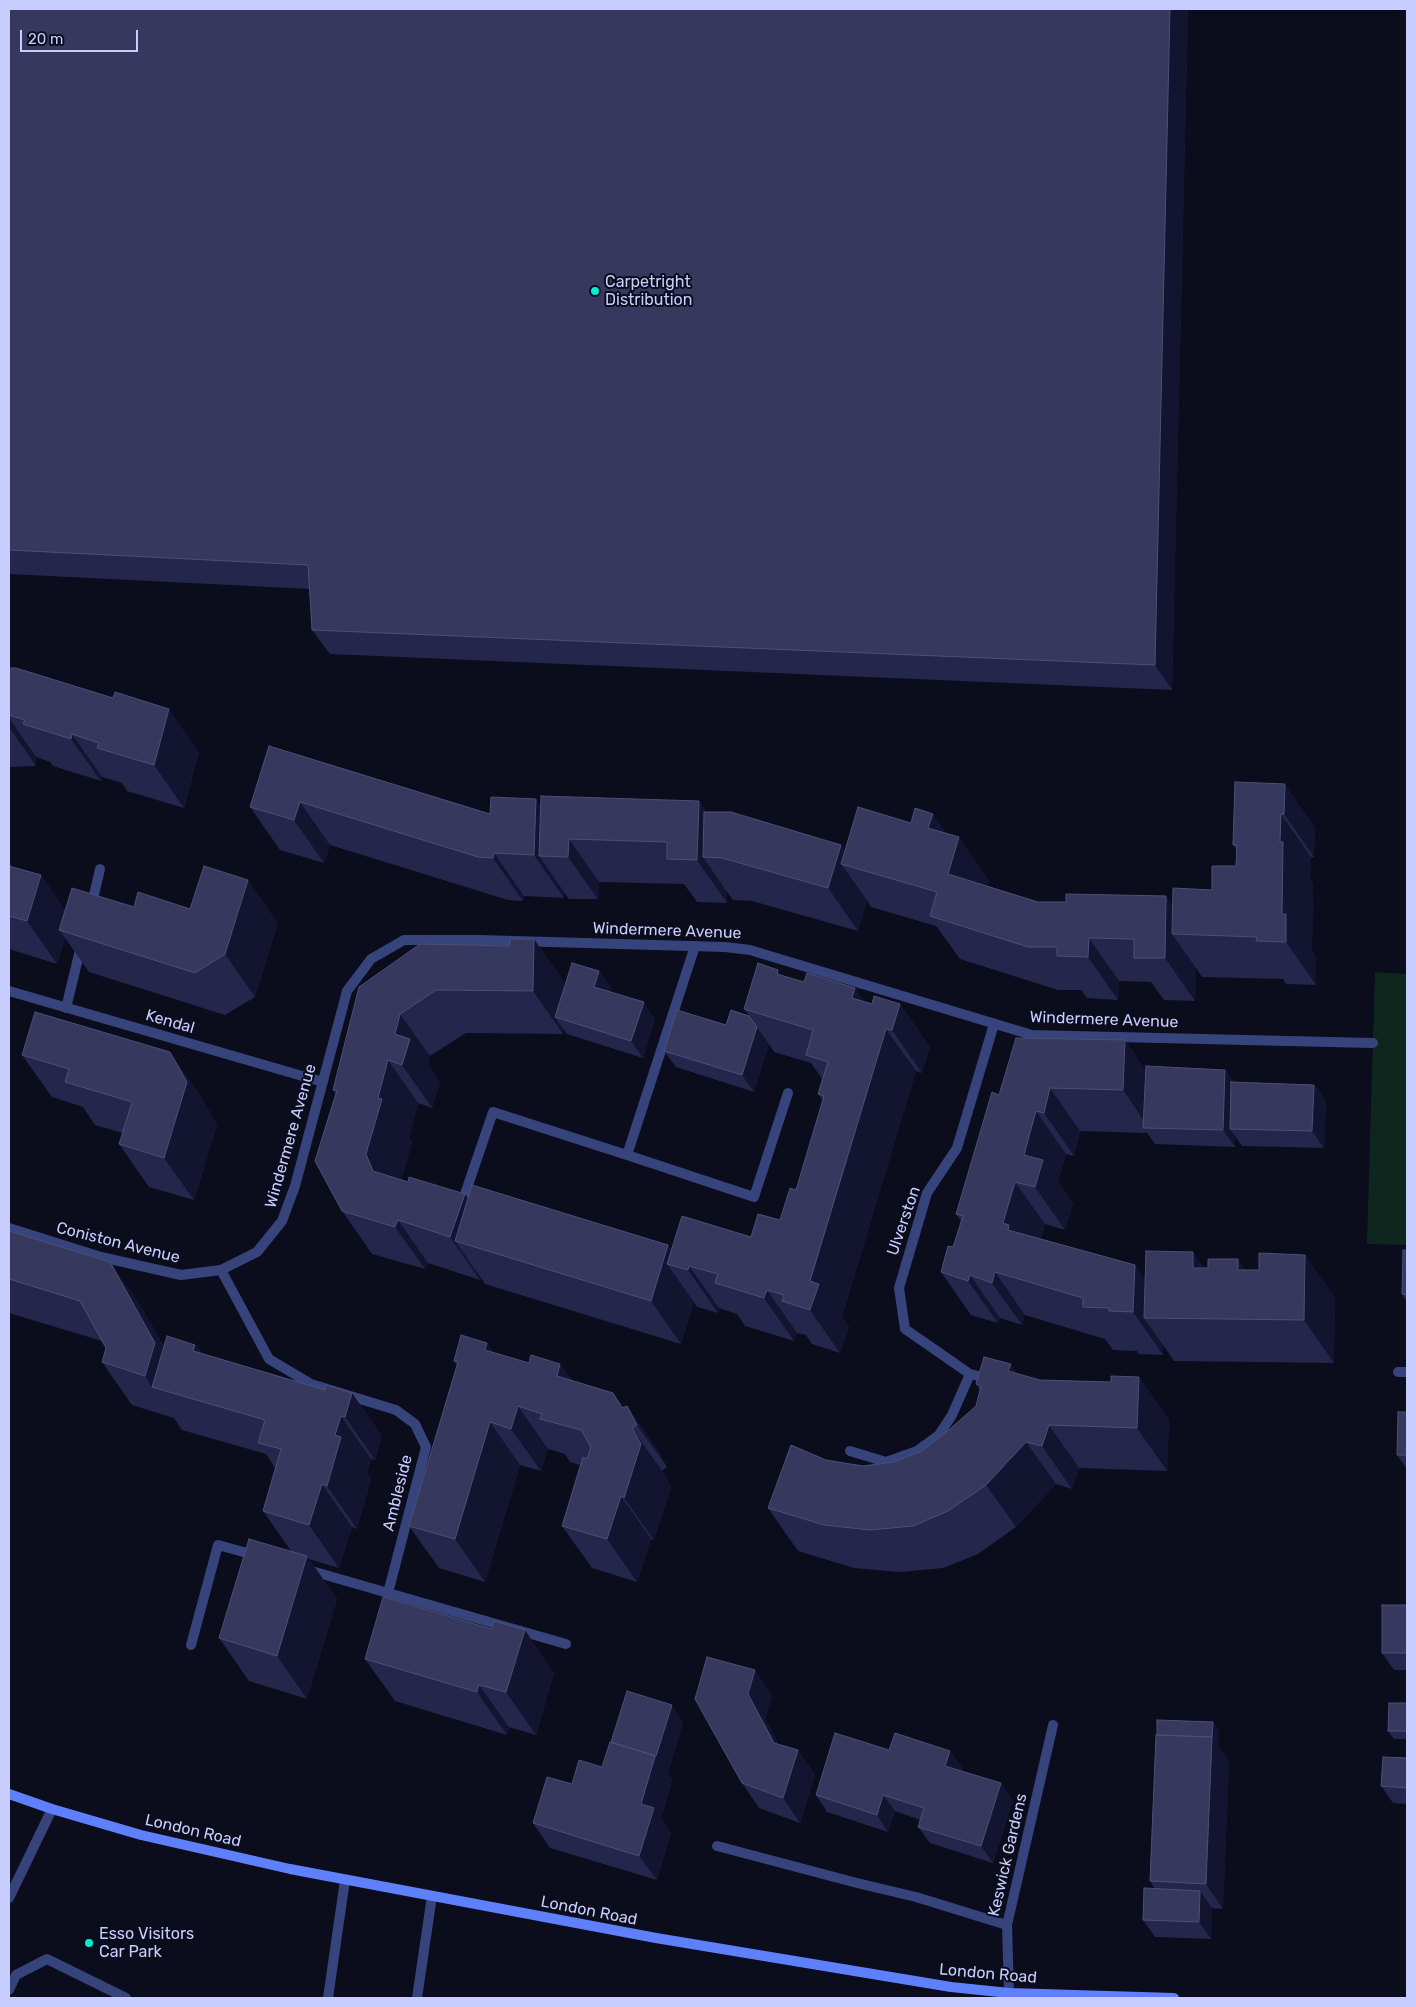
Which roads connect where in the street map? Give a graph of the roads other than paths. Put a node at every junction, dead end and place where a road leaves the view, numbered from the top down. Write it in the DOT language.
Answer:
graph roads {
  1 [pos="100,869"];
  2 [pos="89,916"];
  3 [pos="84,934"];
  4 [pos="695,946"];
  5 [pos="9,991"];
  6 [pos="66,1008"];
  7 [pos="994,1024"];
  8 [pos="1372,1043"];
  9 [pos="323,1082"];
  10 [pos="788,1093"];
  11 [pos="626,1155"];
  12 [pos="465,1194"];
  13 [pos="9,1228"];
  14 [pos="221,1270"];
  15 [pos="970,1374"];
  16 [pos="1006,1382"];
  17 [pos="850,1450"];
  18 [pos="266,1558"];
  19 [pos="294,1566"];
  20 [pos="388,1593"];
  21 [pos="566,1644"];
  22 [pos="191,1645"];
  23 [pos="1053,1726"];
  24 [pos="9,1794"];
  25 [pos="52,1810"];
  26 [pos="717,1846"];
  27 [pos="345,1880"];
  28 [pos="432,1896"];
  29 [pos="9,1898"];
  30 [pos="1007,1925"];
  31 [pos="9,1990"];
  32 [pos="1009,1992"];
  33 [pos="114,1995"];
  34 [pos="126,1998"];
  35 [pos="328,1998"];
  36 [pos="417,1998"];
  37 [pos="1174,1998"];
  1 -- 2 [label="street"];
  3 -- 6 [label="street"];
  4 -- 7 [label="street, Windermere Avenue"];
  4 -- 9 [label="street, Windermere Avenue"];
  4 -- 11 [label="street"];
  5 -- 6 [label="street, Kendal"];
  6 -- 9 [label="street, Kendal"];
  7 -- 8 [label="street, Windermere Avenue"];
  7 -- 15 [label="street, Ulverston"];
  9 -- 14 [label="street, Windermere Avenue"];
  10 -- 11 [label="street"];
  11 -- 12 [label="street"];
  13 -- 14 [label="street, Coniston Avenue"];
  14 -- 20 [label="street, Ambleside"];
  15 -- 16 [label="street, Ulverston"];
  15 -- 17 [label="street"];
  18 -- 22 [label="street"];
  19 -- 20 [label="street"];
  20 -- 21 [label="street"];
  23 -- 30 [label="street, Keswick Gardens"];
  24 -- 25 [label="street, London Road"];
  25 -- 27 [label="street, London Road"];
  25 -- 29 [label="street"];
  26 -- 30 [label="street"];
  27 -- 28 [label="street, London Road"];
  27 -- 35 [label="street"];
  28 -- 32 [label="street, London Road"];
  28 -- 36 [label="street"];
  30 -- 32 [label="street, Keswick Gardens"];
  31 -- 33 [label="street"];
  32 -- 37 [label="street, London Road"];
  33 -- 34 [label="street"];
}
